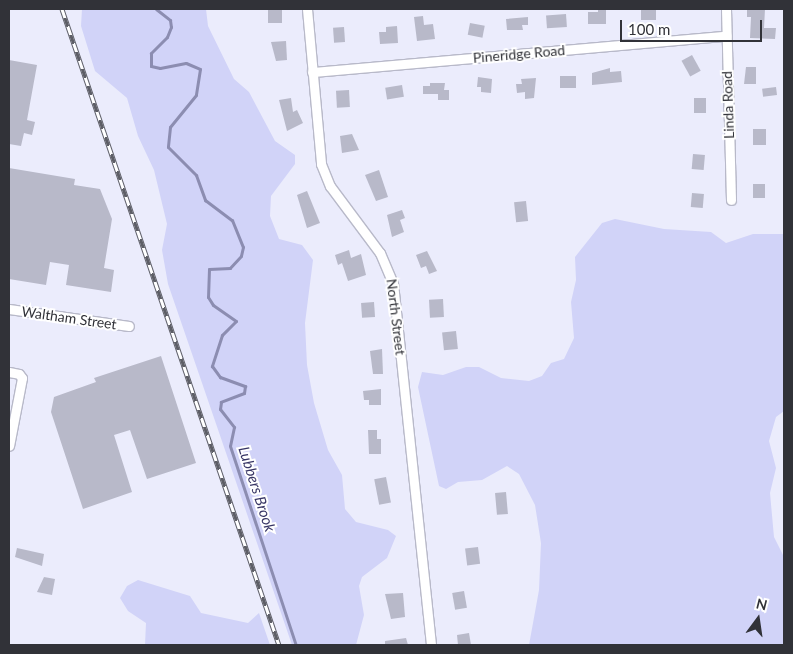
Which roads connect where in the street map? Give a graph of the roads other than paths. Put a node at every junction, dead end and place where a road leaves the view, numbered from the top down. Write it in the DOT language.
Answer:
graph roads {
  1 [pos="307,9"];
  2 [pos="726,9"];
  3 [pos="726,36"];
  4 [pos="312,72"];
  5 [pos="731,200"];
  6 [pos="9,309"];
  7 [pos="129,326"];
  8 [pos="9,372"];
  9 [pos="9,446"];
  10 [pos="431,645"];
  1 -- 4 [label="street, North Street"];
  2 -- 3 [label="street, Linda Road"];
  3 -- 4 [label="street, Pineridge Road"];
  3 -- 5 [label="street, Linda Road"];
  4 -- 10 [label="street, North Street"];
  6 -- 7 [label="street, Waltham Street"];
  8 -- 9 [label="street"];
}
